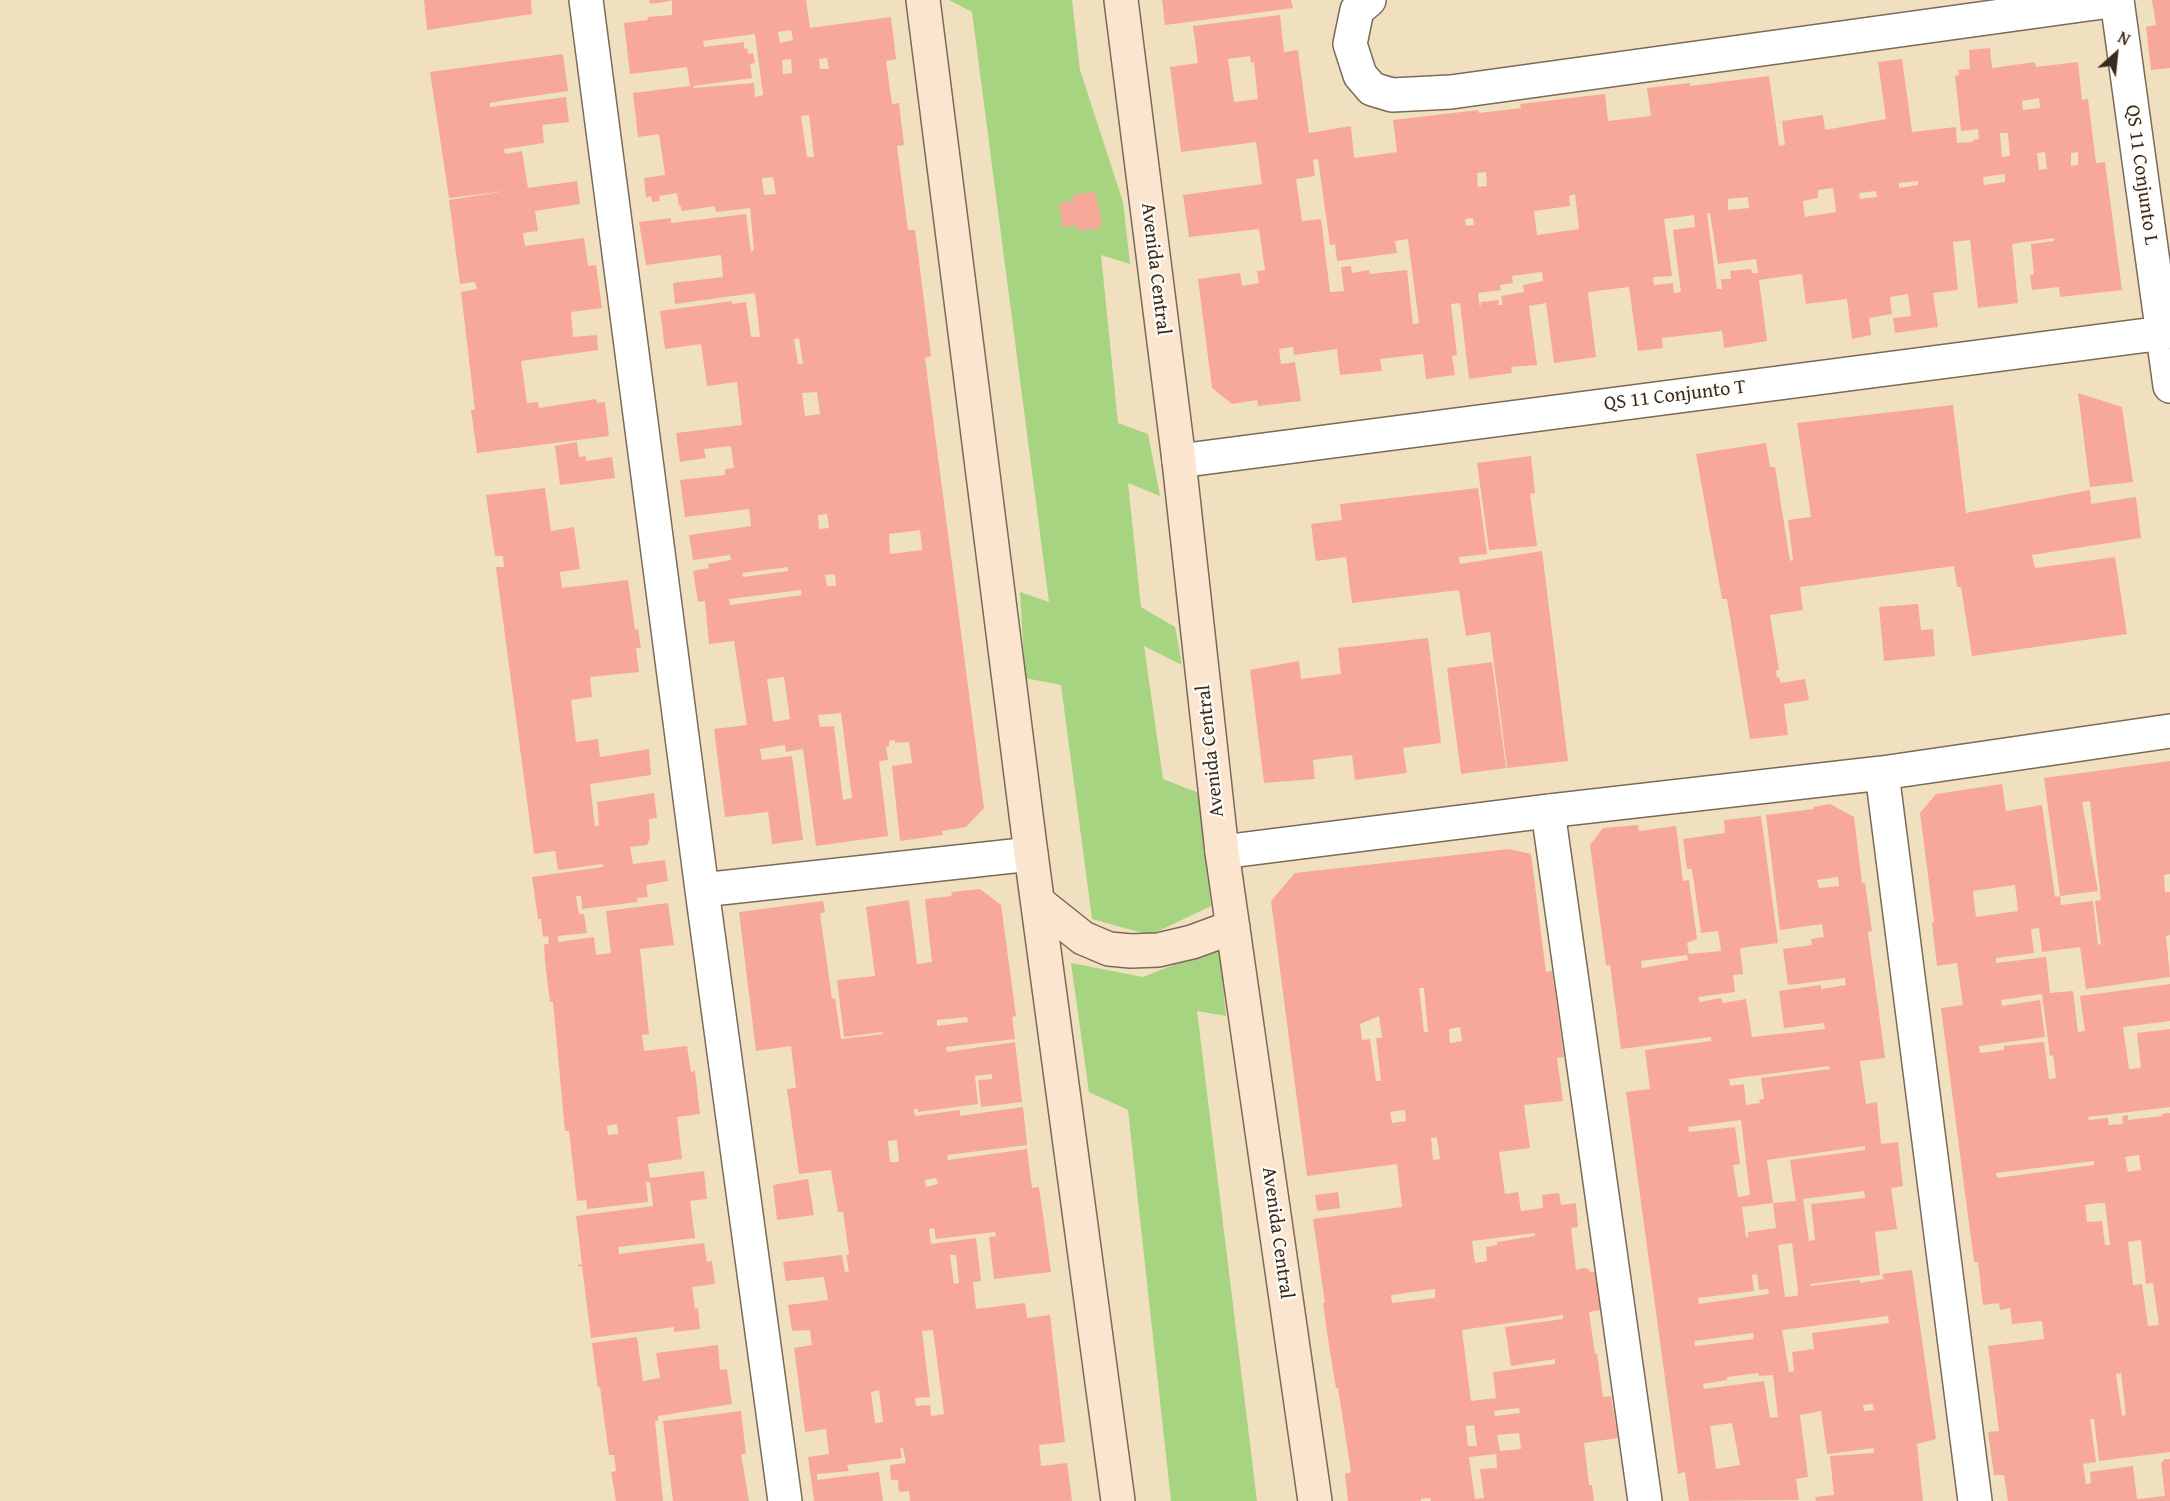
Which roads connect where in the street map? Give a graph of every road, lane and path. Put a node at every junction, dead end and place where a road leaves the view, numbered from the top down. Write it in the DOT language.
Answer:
graph roads {
  1 [pos="586,0"];
  2 [pos="923,0"];
  3 [pos="1121,0"];
  4 [pos="1369,0"];
  5 [pos="2117,0"];
  6 [pos="2167,332"];
  7 [pos="2170,386"];
  8 [pos="1179,461"];
  9 [pos="2170,731"];
  10 [pos="1882,773"];
  11 [pos="1548,811"];
  12 [pos="1222,852"];
  13 [pos="1031,854"];
  14 [pos="702,890"];
  15 [pos="1039,903"];
  16 [pos="1233,927"];
  17 [pos="785,1501"];
  18 [pos="1118,1501"];
  19 [pos="1315,1501"];
  20 [pos="1645,1501"];
  21 [pos="1976,1501"];
  1 -- 14 [label="street"];
  2 -- 13 [label="street"];
  3 -- 8 [label="street, Avenida Central"];
  4 -- 5 [label="street"];
  5 -- 6 [label="street, QS 11 Conjunto L"];
  6 -- 7 [label="street, QS 11 Conjunto L"];
  6 -- 8 [label="street, QS 11 Conjunto T"];
  8 -- 12 [label="street, Avenida Central"];
  9 -- 10 [label="street"];
  10 -- 11 [label="street"];
  10 -- 21 [label="street"];
  11 -- 12 [label="street"];
  11 -- 20 [label="street"];
  12 -- 16 [label="street, Avenida Central"];
  13 -- 14 [label="street"];
  13 -- 15 [label="street"];
  14 -- 17 [label="street"];
  15 -- 16 [label="street"];
  15 -- 18 [label="street"];
  16 -- 19 [label="street, Avenida Central"];
}
